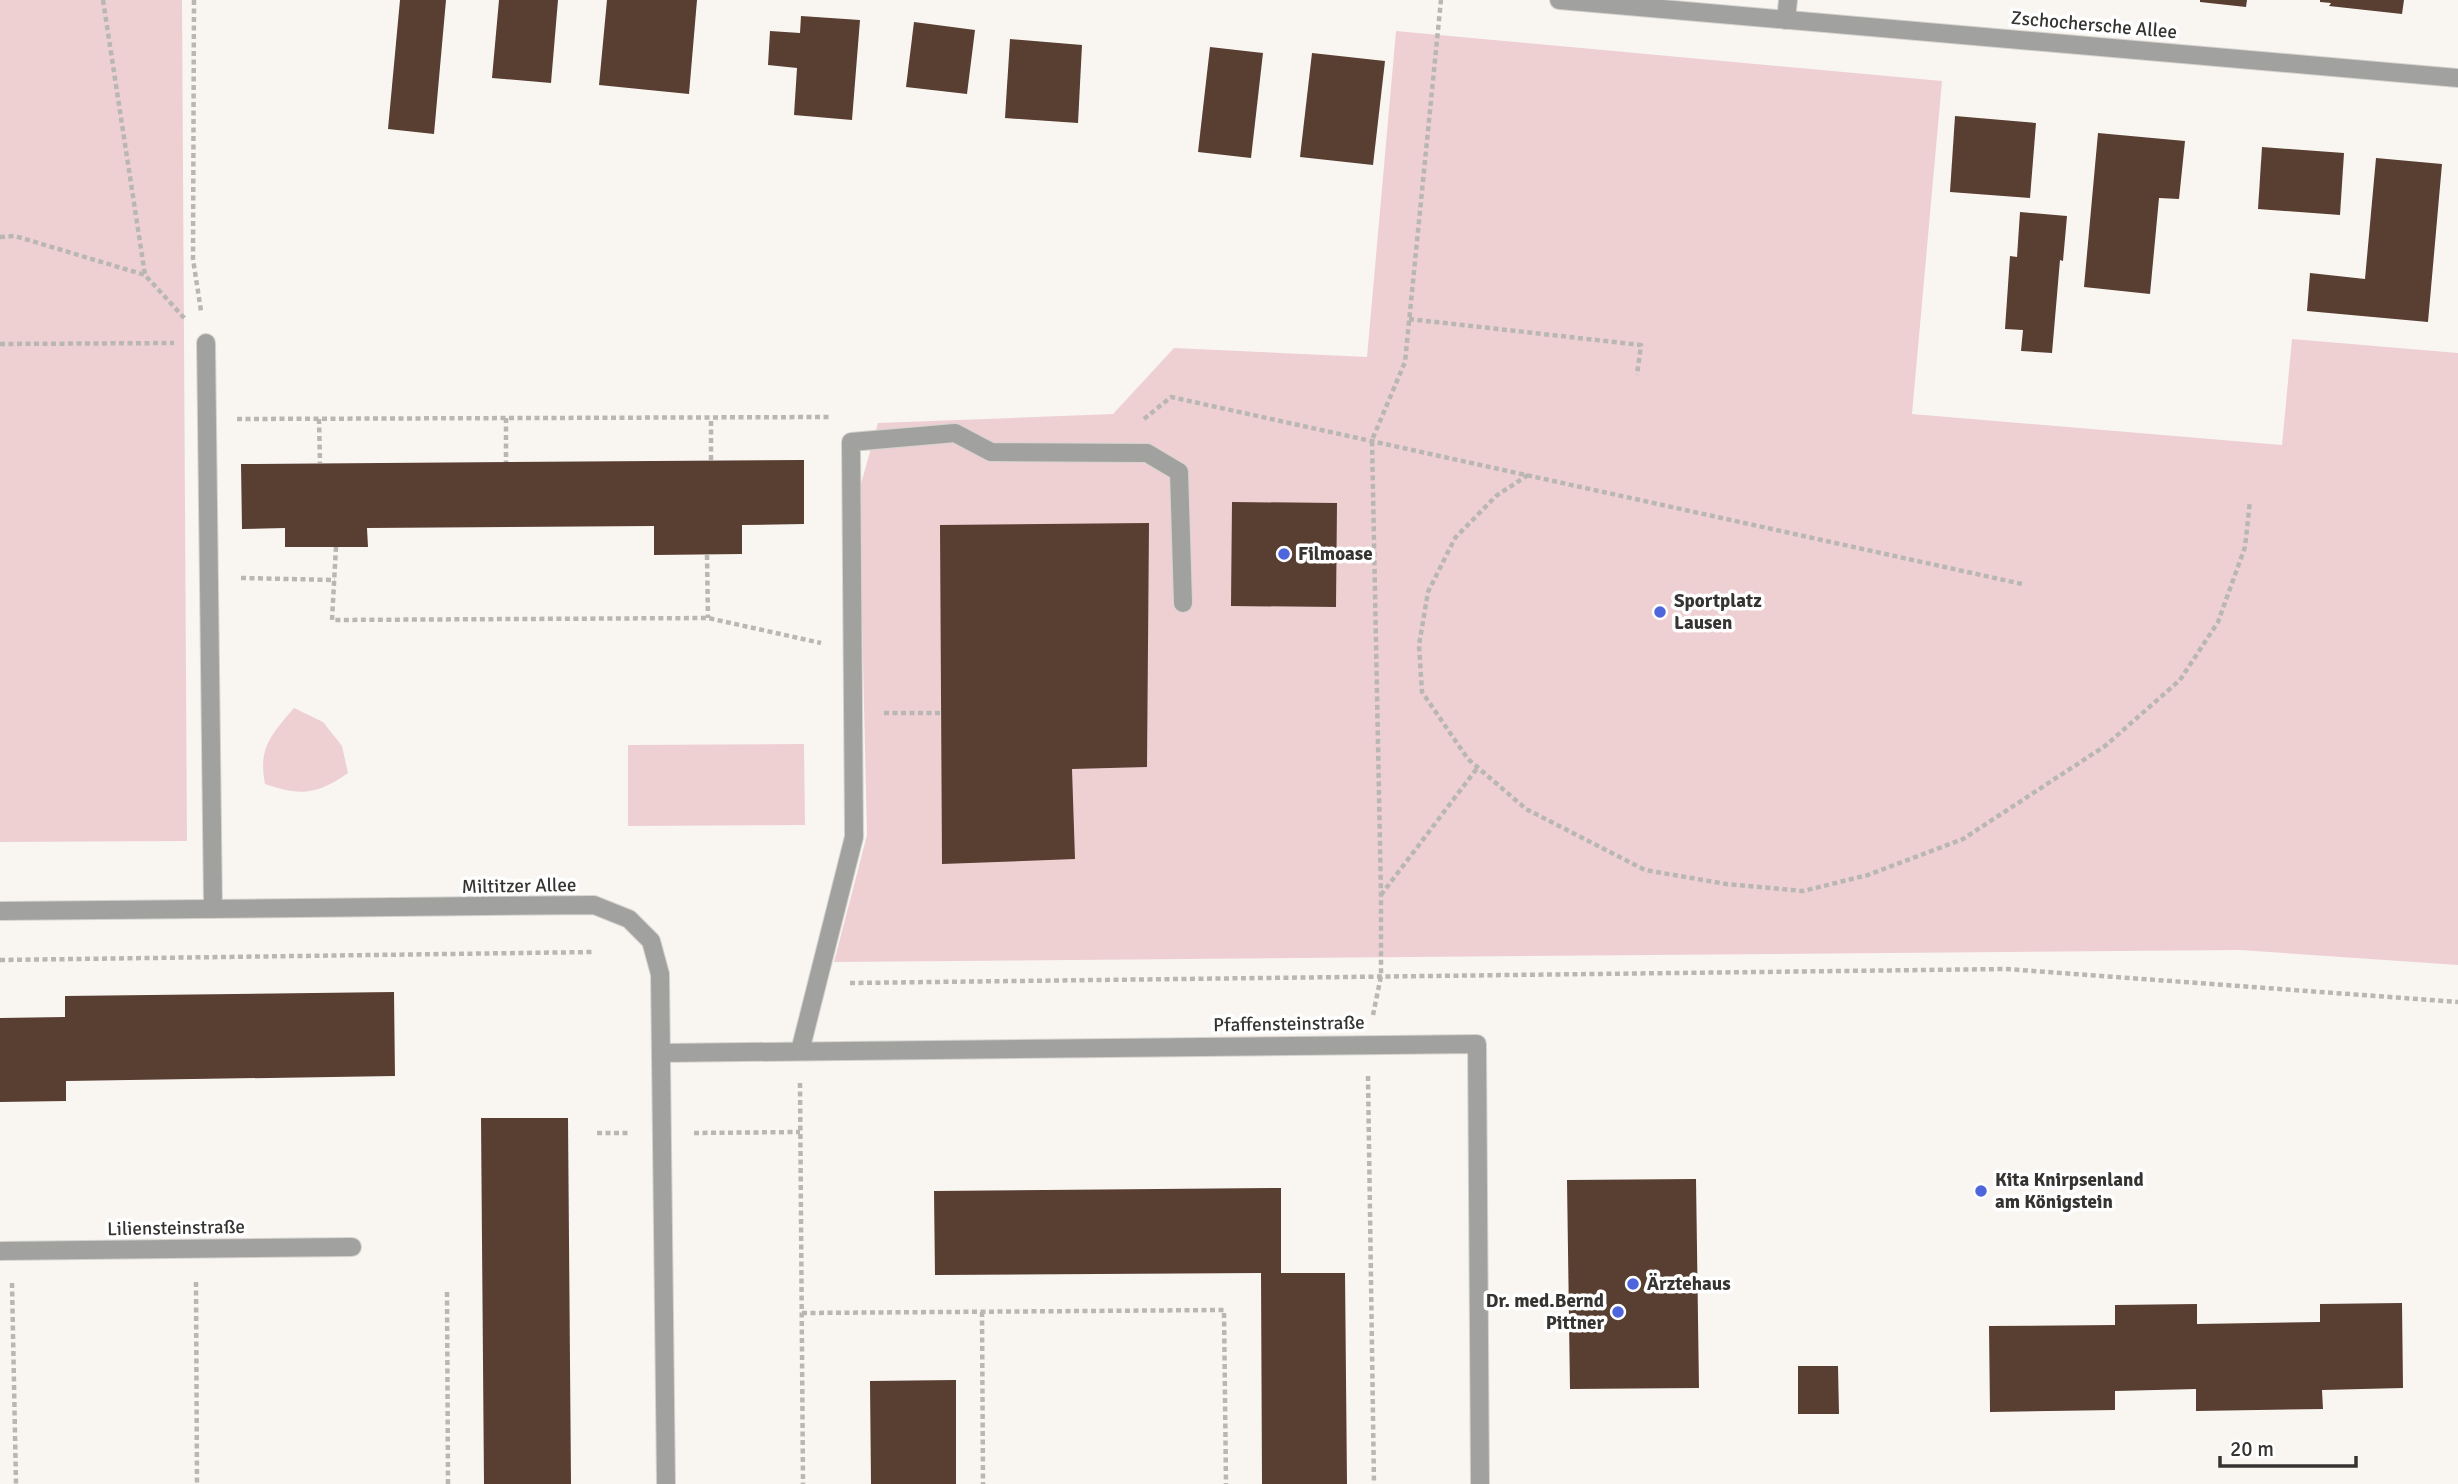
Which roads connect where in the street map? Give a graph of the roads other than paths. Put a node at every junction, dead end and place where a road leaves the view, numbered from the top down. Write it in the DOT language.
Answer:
graph roads {
  1 [pos="1559,0"];
  2 [pos="1788,0"];
  3 [pos="1786,20"];
  4 [pos="2458,78"];
  5 [pos="206,343"];
  6 [pos="1183,603"];
  7 [pos="213,908"];
  8 [pos="0,911"];
  9 [pos="800,1051"];
  10 [pos="661,1053"];
  11 [pos="352,1247"];
  12 [pos="6,1251"];
  13 [pos="666,1484"];
  14 [pos="1480,1484"];
  1 -- 3 [label="street, Zschochersche Allee"];
  2 -- 3 [label="street"];
  3 -- 4 [label="street, Zschochersche Allee"];
  5 -- 7 [label="street"];
  6 -- 9 [label="street"];
  7 -- 8 [label="street, Miltitzer Allee"];
  7 -- 10 [label="street, Miltitzer Allee"];
  9 -- 10 [label="street, Pfaffensteinstraße"];
  9 -- 14 [label="street, Pfaffensteinstraße"];
  10 -- 13 [label="street, Miltitzer Allee"];
  11 -- 12 [label="street, Liliensteinstraße"];
}
